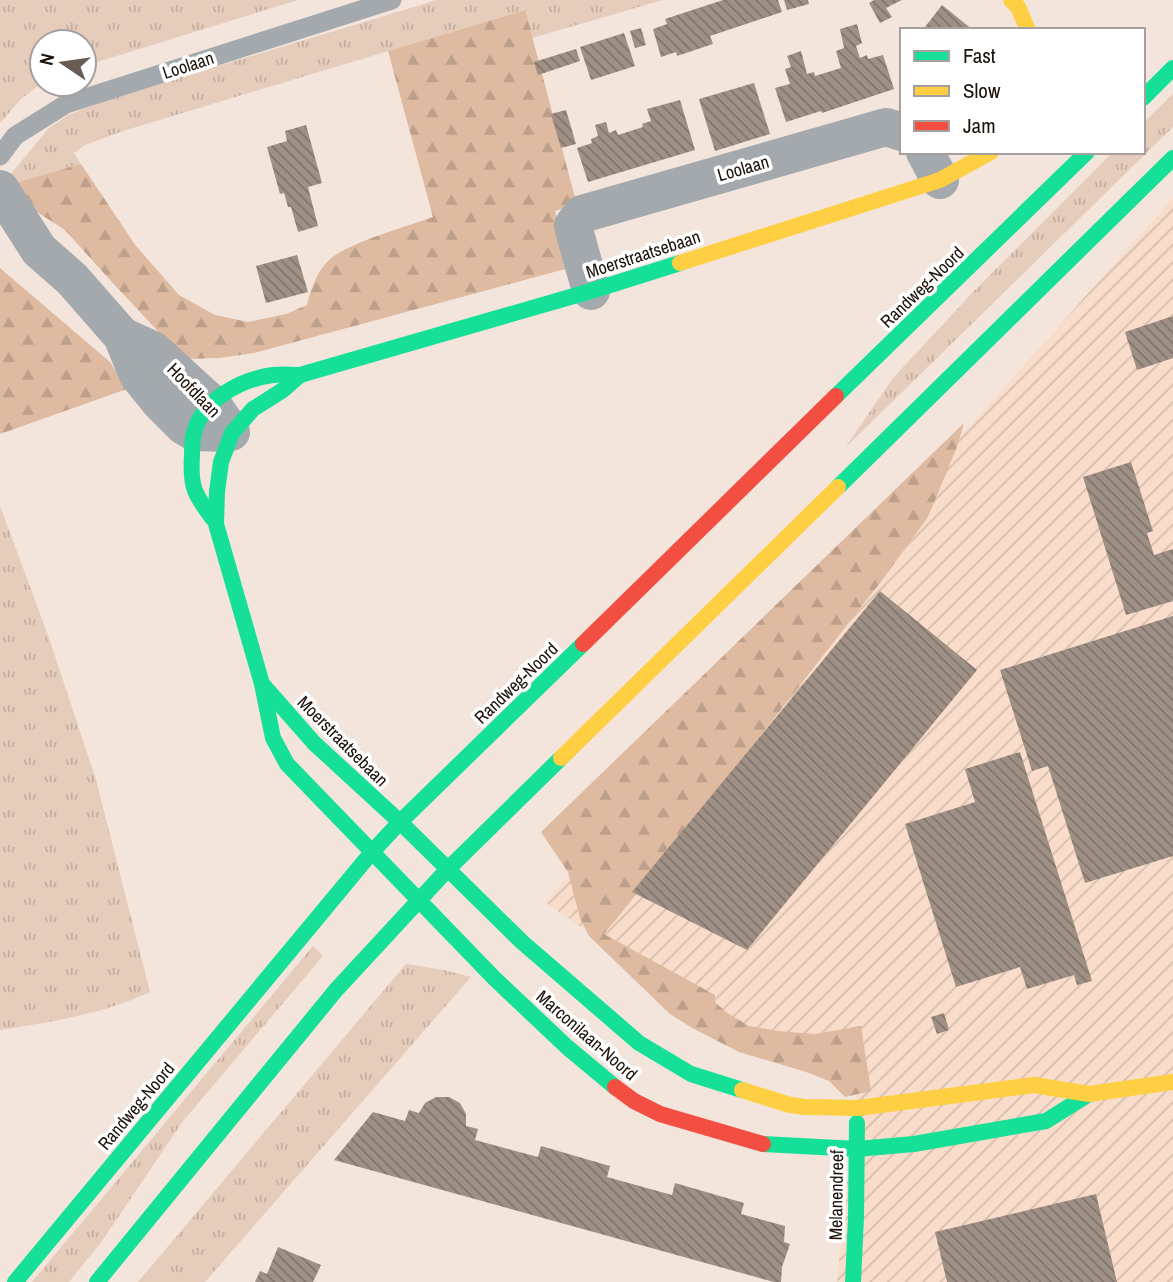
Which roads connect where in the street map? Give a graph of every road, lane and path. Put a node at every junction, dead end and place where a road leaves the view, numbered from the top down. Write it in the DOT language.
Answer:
graph roads {
  1 [pos="392,0"];
  2 [pos="1011,0"];
  3 [pos="1027,28"];
  4 [pos="1173,68"];
  5 [pos="1145,95"];
  6 [pos="900,131"];
  7 [pos="983,154"];
  8 [pos="1085,154"];
  9 [pos="0,156"];
  10 [pos="1173,158"];
  11 [pos="932,166"];
  12 [pos="0,189"];
  13 [pos="0,234"];
  14 [pos="39,250"];
  15 [pos="591,291"];
  16 [pos="300,374"];
  17 [pos="213,423"];
  18 [pos="216,524"];
  19 [pos="261,684"];
  20 [pos="400,822"];
  21 [pos="372,852"];
  22 [pos="447,870"];
  23 [pos="419,900"];
  24 [pos="1173,1082"];
  25 [pos="1089,1094"];
  26 [pos="858,1108"];
  27 [pos="857,1149"];
  28 [pos="15,1282"];
  29 [pos="97,1282"];
  30 [pos="853,1282"];
  1 -- 9 [label="lane, Loolaan"];
  2 -- 3 [label="street"];
  4 -- 5 [label="street"];
  6 -- 15 [label="street, Loolaan"];
  7 -- 11 [label="street, Moerstraatsebaan"];
  8 -- 20 [label="street, Randweg-Noord"];
  10 -- 22 [label="street"];
  11 -- 15 [label="street, Moerstraatsebaan"];
  12 -- 14 [label="street, Hoofdlaan"];
  13 -- 14 [label="street, Hoofdlaan"];
  14 -- 17 [label="street, Hoofdlaan"];
  15 -- 16 [label="street, Moerstraatsebaan"];
  16 -- 17 [label="street, Moerstraatsebaan"];
  16 -- 17 [label="street, Moerstraatsebaan"];
  17 -- 18 [label="street, Moerstraatsebaan"];
  17 -- 18 [label="street, Moerstraatsebaan"];
  18 -- 19 [label="street, Moerstraatsebaan"];
  19 -- 20 [label="street, Moerstraatsebaan"];
  19 -- 21 [label="street, Moerstraatsebaan"];
  20 -- 21 [label="street, Randweg-Noord"];
  20 -- 22 [label="street, Moerstraatsebaan"];
  21 -- 23 [label="street, Marconilaan-Noord"];
  21 -- 28 [label="street, Randweg-Noord"];
  22 -- 23 [label="street"];
  22 -- 26 [label="street, Marconilaan-Noord"];
  23 -- 27 [label="street, Marconilaan-Noord"];
  23 -- 29 [label="street"];
  24 -- 25 [label="street, Marconilaan-Noord"];
  25 -- 26 [label="street, Marconilaan-Noord"];
  25 -- 27 [label="street, Marconilaan-Noord"];
  26 -- 27 [label="street, Melanendreef"];
  27 -- 30 [label="street, Melanendreef"];
}
